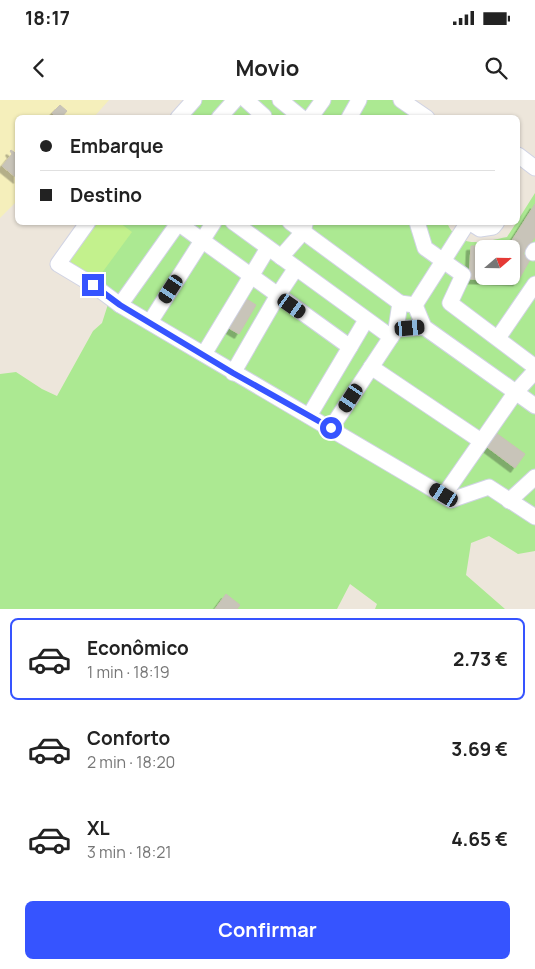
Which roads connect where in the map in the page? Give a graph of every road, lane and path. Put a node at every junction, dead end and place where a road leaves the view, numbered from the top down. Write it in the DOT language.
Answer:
graph roads {
  1 [pos="194,100"];
  2 [pos="235,100"];
  3 [pos="246,100"];
  4 [pos="279,100"];
  5 [pos="323,100"];
  6 [pos="359,100"];
  7 [pos="401,100"];
  8 [pos="181,115"];
  9 [pos="222,115"];
  10 [pos="262,115"];
  11 [pos="266,115"];
  12 [pos="298,115"];
  13 [pos="312,115"];
  14 [pos="351,115"];
  15 [pos="423,115"];
  16 [pos="520,160"];
  17 [pos="535,168"];
  18 [pos="86,225"];
  19 [pos="178,225"];
  20 [pos="182,225"];
  21 [pos="212,225"];
  22 [pos="237,225"];
  23 [pos="418,225"];
  24 [pos="467,225"];
  25 [pos="474,225"];
  26 [pos="495,225"];
  27 [pos="304,227"];
  28 [pos="202,241"];
  29 [pos="275,253"];
  30 [pos="443,261"];
  31 [pos="296,268"];
  32 [pos="251,276"];
  33 [pos="535,284"];
  34 [pos="278,296"];
  35 [pos="407,304"];
  36 [pos="120,305"];
  37 [pos="366,320"];
  38 [pos="150,322"];
  39 [pos="424,327"];
  40 [pos="393,333"];
  41 [pos="498,338"];
  42 [pos="350,346"];
  43 [pos="204,354"];
  44 [pos="371,367"];
  45 [pos="535,369"];
  46 [pos="233,373"];
  47 [pos="515,393"];
  48 [pos="535,406"];
  49 [pos="309,416"];
  50 [pos="331,428"];
  51 [pos="481,441"];
  52 [pos="535,477"];
  53 [pos="444,495"];
  54 [pos="510,501"];
  55 [pos="535,517"];
  1 -- 8 [label="lane"];
  2 -- 9 [label="lane"];
  3 -- 10 [label="lane"];
  4 -- 11 [label="lane"];
  4 -- 12 [label="lane"];
  5 -- 13 [label="lane"];
  6 -- 14 [label="lane"];
  7 -- 15 [label="lane"];
  16 -- 17 [label="lane"];
  18 -- 36 [label="lane"];
  19 -- 36 [label="lane"];
  20 -- 28 [label="lane"];
  21 -- 28 [label="lane"];
  22 -- 29 [label="lane"];
  23 -- 30 [label="lane"];
  24 -- 30 [label="lane"];
  25 -- 26 [label="lane"];
  27 -- 29 [label="lane"];
  27 -- 35 [label="lane"];
  28 -- 32 [label="lane"];
  28 -- 38 [label="lane"];
  29 -- 31 [label="lane"];
  29 -- 32 [label="lane"];
  30 -- 35 [label="lane"];
  30 -- 41 [label="lane"];
  31 -- 34 [label="lane"];
  31 -- 37 [label="lane"];
  32 -- 34 [label="lane"];
  32 -- 43 [label="lane"];
  33 -- 41 [label="lane"];
  34 -- 42 [label="lane"];
  34 -- 46 [label="lane"];
  35 -- 39 [label="lane"];
  35 -- 40 [label="lane"];
  36 -- 38 [label="lane"];
  37 -- 40 [label="lane"];
  37 -- 42 [label="lane"];
  38 -- 43 [label="lane"];
  39 -- 40 [label="lane"];
  39 -- 47 [label="lane"];
  40 -- 44 [label="lane"];
  41 -- 45 [label="lane"];
  42 -- 49 [label="lane"];
  43 -- 46 [label="lane"];
  44 -- 50 [label="lane"];
  44 -- 51 [label="lane"];
  45 -- 47 [label="lane"];
  46 -- 49 [label="lane"];
  47 -- 48 [label="lane"];
  47 -- 51 [label="lane"];
  49 -- 50 [label="lane"];
  50 -- 53 [label="lane"];
  51 -- 53 [label="lane"];
  52 -- 54 [label="lane"];
  53 -- 54 [label="lane"];
  54 -- 55 [label="lane"];
}
